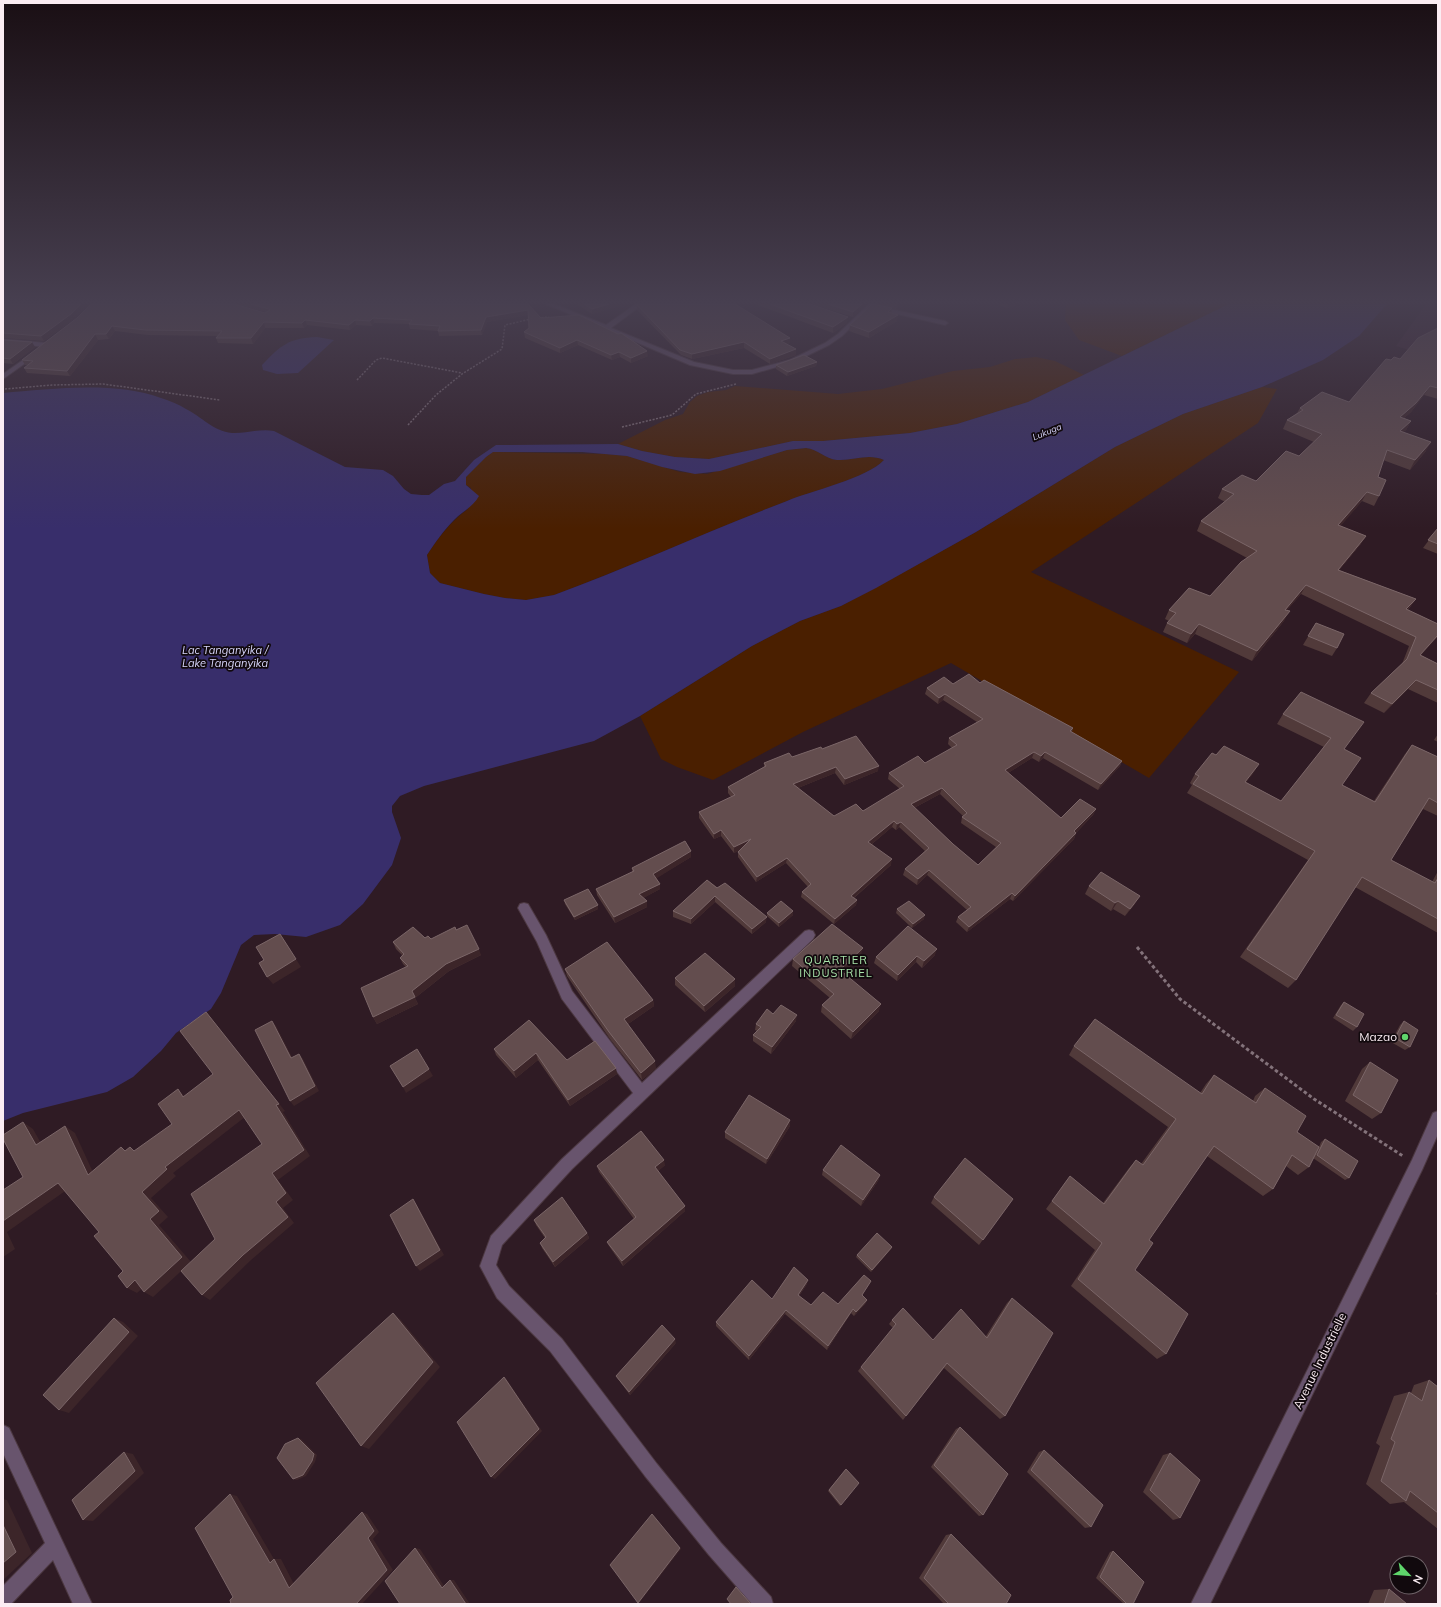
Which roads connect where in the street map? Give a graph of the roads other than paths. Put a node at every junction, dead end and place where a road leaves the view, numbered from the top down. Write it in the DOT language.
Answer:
graph roads {
  1 [pos="524,908"];
  2 [pos="809,935"];
  3 [pos="642,1094"];
  4 [pos="1438,1118"];
  5 [pos="3,1434"];
  6 [pos="56,1544"];
  7 [pos="3,1599"];
  8 [pos="83,1604"];
  9 [pos="764,1604"];
  10 [pos="1200,1604"];
  1 -- 3 [label="street"];
  2 -- 3 [label="street"];
  3 -- 9 [label="street"];
  4 -- 10 [label="street, Avenue Industrielle"];
  5 -- 6 [label="street"];
  6 -- 7 [label="street"];
  6 -- 8 [label="street"];
}
